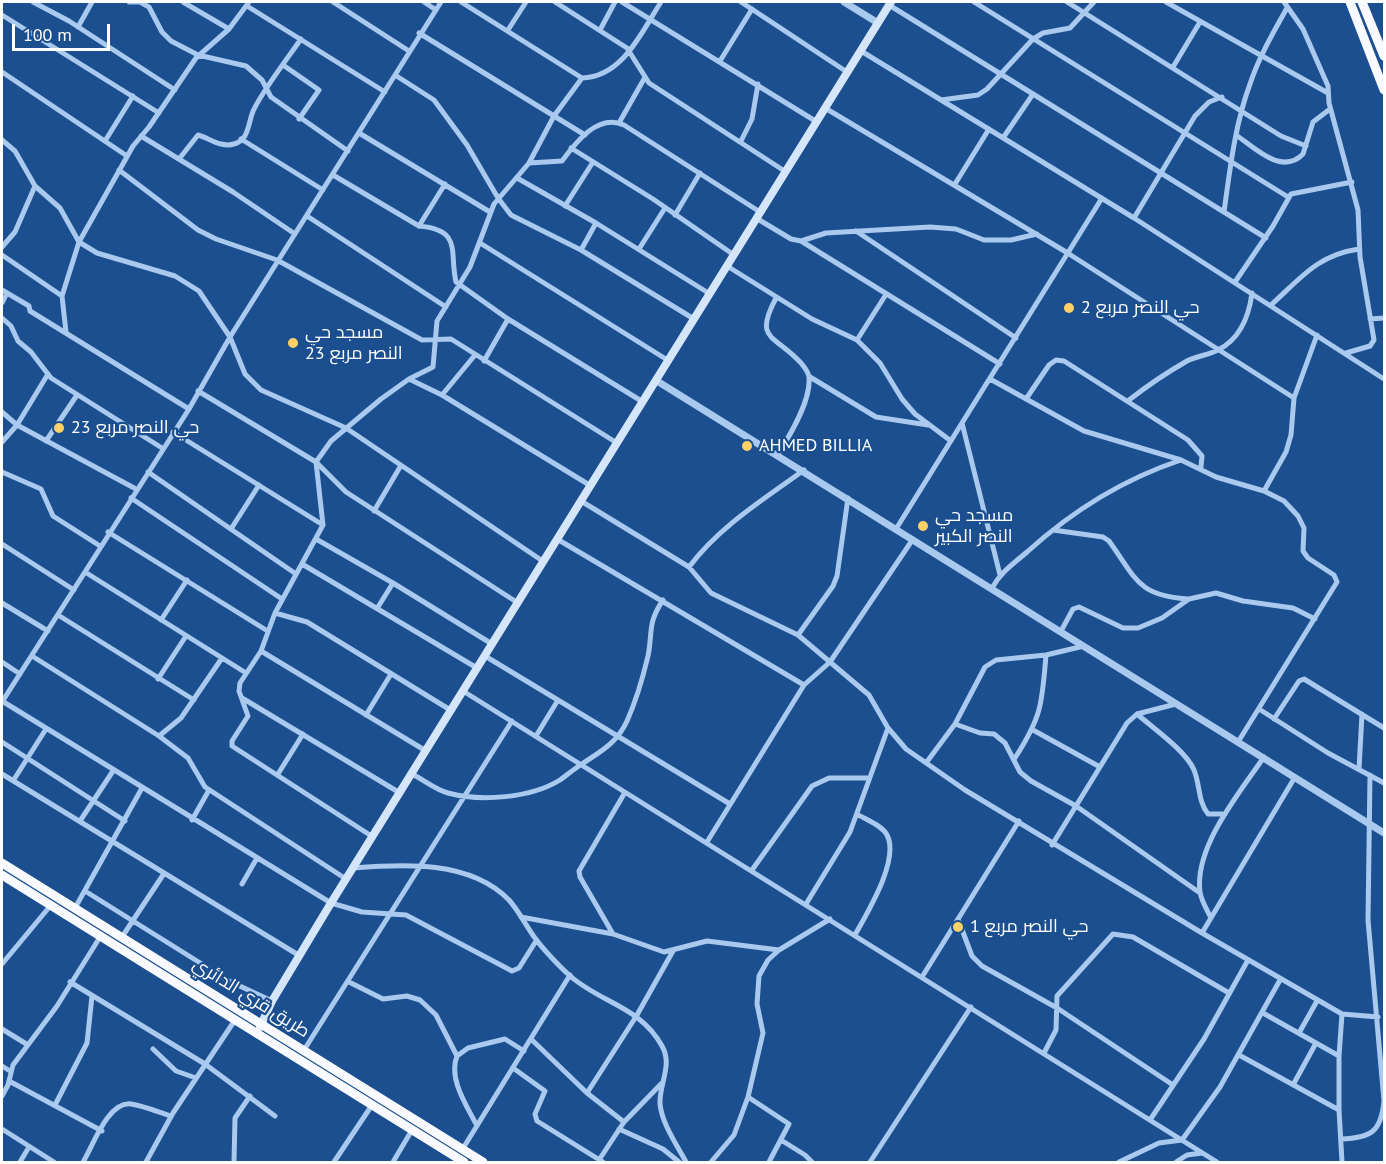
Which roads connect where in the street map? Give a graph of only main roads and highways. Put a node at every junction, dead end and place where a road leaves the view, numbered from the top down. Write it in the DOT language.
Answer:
graph roads {
  1 [pos="1350,2"];
  2 [pos="1362,2"];
  3 [pos="890,3"];
  4 [pos="1384,56"];
  5 [pos="1384,90"];
  6 [pos="2,863"];
  7 [pos="2,875"];
  8 [pos="262,1023"];
  9 [pos="258,1034"];
  10 [pos="464,1162"];
  11 [pos="483,1162"];
  1 -- 5 [label="highway"];
  2 -- 4 [label="highway"];
  3 -- 8 [label="main road"];
  6 -- 8 [label="highway, طريق قري الدائري"];
  7 -- 9 [label="highway, طريق قري الدائري"];
  8 -- 9 [label="main road"];
  8 -- 11 [label="highway, طريق قري الدائري"];
  9 -- 10 [label="highway, طريق قري الدائري"];
}
